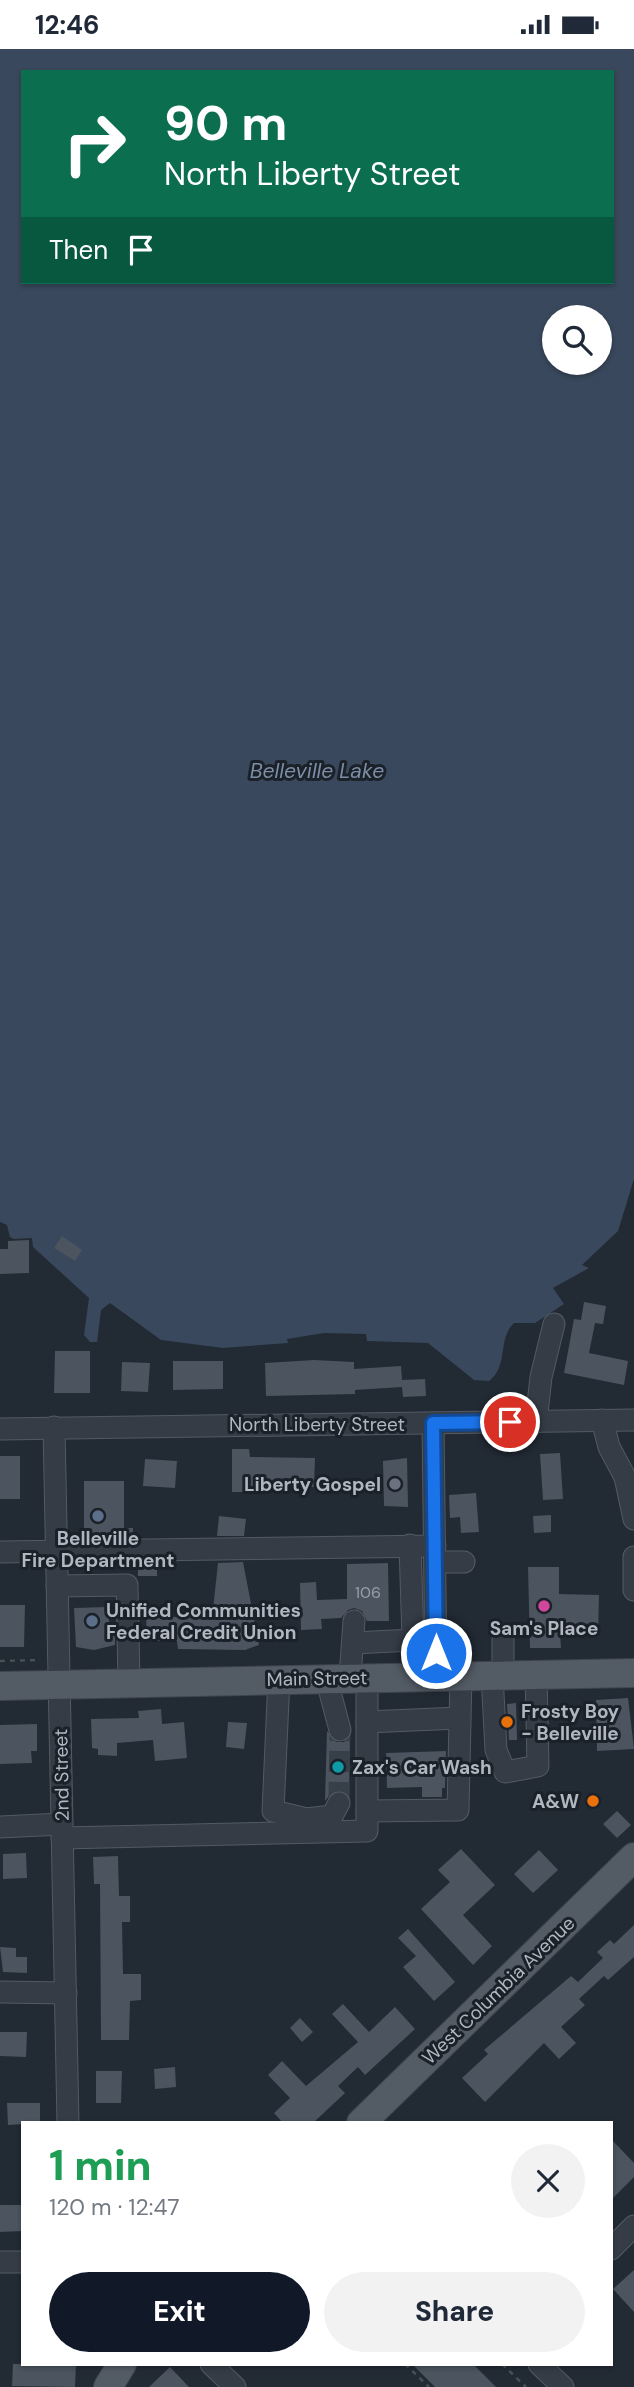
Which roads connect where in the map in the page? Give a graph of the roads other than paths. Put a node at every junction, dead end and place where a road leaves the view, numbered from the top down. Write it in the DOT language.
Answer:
graph roads {
  1 [pos="554,1324"];
  2 [pos="602,1420"];
  3 [pos="634,1420"];
  4 [pos="536,1422"];
  5 [pos="433,1423"];
  6 [pos="54,1427"];
  7 [pos="0,1429"];
  8 [pos="634,1519"];
  9 [pos="410,1545"];
  10 [pos="0,1552"];
  11 [pos="56,1553"];
  12 [pos="435,1554"];
  13 [pos="634,1557"];
  14 [pos="464,1562"];
  15 [pos="57,1586"];
  16 [pos="634,1590"];
  17 [pos="354,1621"];
  18 [pos="503,1639"];
  19 [pos="353,1643"];
  20 [pos="634,1673"];
  21 [pos="536,1674"];
  22 [pos="497,1675"];
  23 [pos="449,1676"];
  24 [pos="348,1677"];
  25 [pos="279,1678"];
  26 [pos="129,1682"];
  27 [pos="59,1684"];
  28 [pos="0,1686"];
  29 [pos="367,1723"];
  30 [pos="458,1726"];
  31 [pos="340,1730"];
  32 [pos="339,1803"];
  33 [pos="273,1811"];
  34 [pos="367,1811"];
  35 [pos="0,1827"];
  36 [pos="62,1831"];
  37 [pos="288,1833"];
  38 [pos="634,1857"];
  39 [pos="0,1992"];
  40 [pos="65,1993"];
  41 [pos="68,2121"];
  42 [pos="363,2121"];
  43 [pos="634,2226"];
  44 [pos="613,2247"];
  45 [pos="0,2262"];
  46 [pos="21,2262"];
  47 [pos="121,2366"];
  48 [pos="213,2366"];
  49 [pos="541,2366"];
  50 [pos="108,2387"];
  51 [pos="235,2387"];
  52 [pos="563,2387"];
  1 -- 4 [label="street"];
  2 -- 3 [label="street, North Liberty Street"];
  2 -- 4 [label="street, North Liberty Street"];
  2 -- 8 [label="street"];
  4 -- 5 [label="street, North Liberty Street"];
  5 -- 6 [label="street, North Liberty Street"];
  5 -- 12 [label="street"];
  6 -- 7 [label="street, North Liberty Street"];
  6 -- 11 [label="street, 2nd Street"];
  9 -- 11 [label="street"];
  9 -- 12 [label="street"];
  9 -- 19 [label="street"];
  10 -- 11 [label="street"];
  11 -- 15 [label="street, 2nd Street"];
  12 -- 14 [label="street"];
  12 -- 23 [label="street"];
  13 -- 16 [label="street"];
  15 -- 26 [label="street"];
  15 -- 27 [label="street, 2nd Street"];
  17 -- 19 [label="street"];
  18 -- 22 [label="street"];
  19 -- 24 [label="street"];
  20 -- 21 [label="main road, Main Street"];
  21 -- 22 [label="main road, Main Street"];
  21 -- 22 [label="street"];
  22 -- 23 [label="main road, Main Street"];
  23 -- 24 [label="main road, Main Street"];
  23 -- 30 [label="street"];
  24 -- 25 [label="main road, Main Street"];
  24 -- 29 [label="street"];
  24 -- 31 [label="street"];
  25 -- 26 [label="main road, Main Street"];
  25 -- 33 [label="street"];
  26 -- 27 [label="main road, Main Street"];
  27 -- 28 [label="main road, Main Street"];
  27 -- 36 [label="street, 2nd Street"];
  29 -- 30 [label="street"];
  29 -- 34 [label="street"];
  30 -- 34 [label="street"];
  32 -- 33 [label="street"];
  33 -- 37 [label="street"];
  34 -- 37 [label="street"];
  35 -- 36 [label="street"];
  36 -- 37 [label="street"];
  36 -- 40 [label="street, 2nd Street"];
  38 -- 42 [label="main road, West Columbia Avenue"];
  39 -- 40 [label="street"];
  40 -- 41 [label="street, 2nd Street"];
  43 -- 44 [label="street"];
  45 -- 46 [label="street"];
  47 -- 50 [label="main road"];
  48 -- 51 [label="street"];
  49 -- 52 [label="street"];
}
